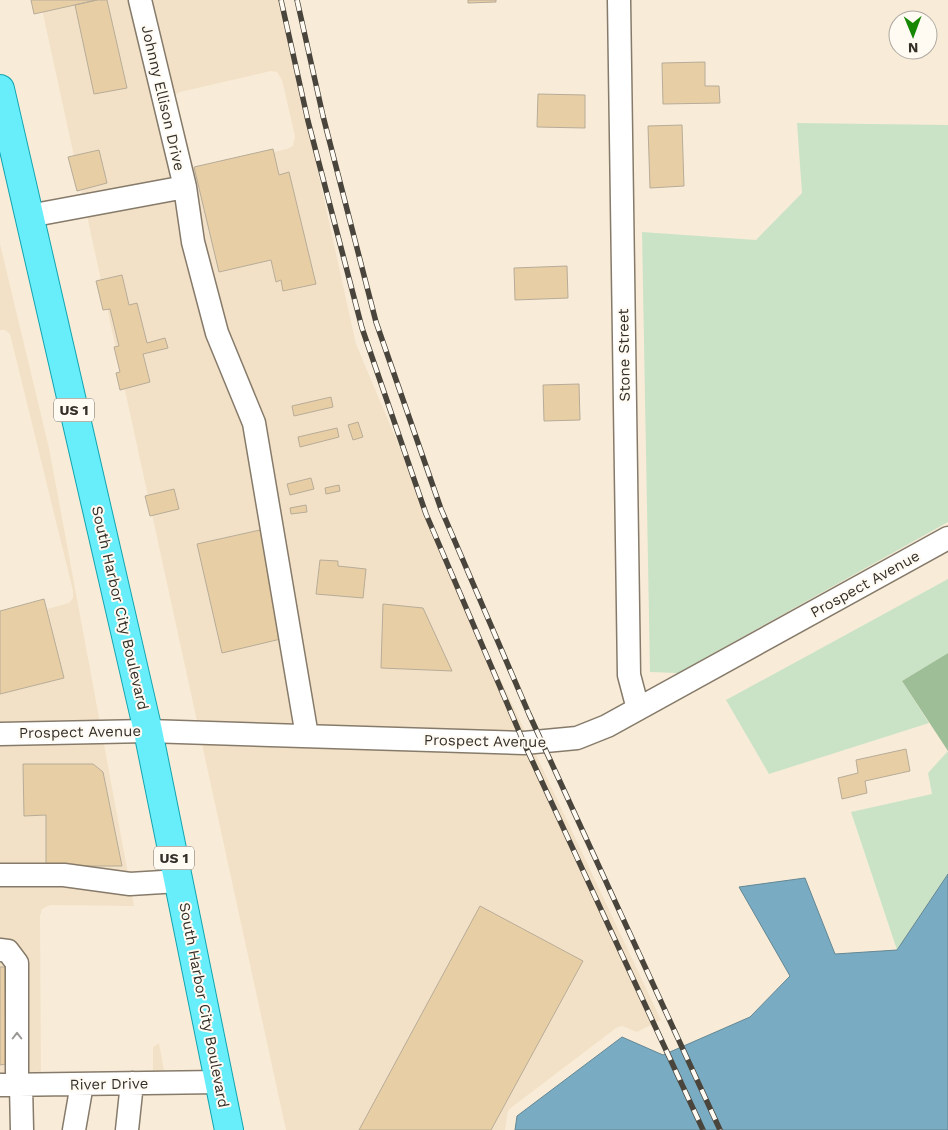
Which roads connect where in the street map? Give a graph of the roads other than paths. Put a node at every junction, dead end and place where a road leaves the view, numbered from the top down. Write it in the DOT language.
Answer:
graph roads {
  1 [pos="140,0"];
  2 [pos="619,0"];
  3 [pos="0,89"];
  4 [pos="185,187"];
  5 [pos="30,216"];
  6 [pos="948,538"];
  7 [pos="638,709"];
  8 [pos="148,731"];
  9 [pos="0,734"];
  10 [pos="307,736"];
  11 [pos="0,875"];
  12 [pos="179,881"];
  13 [pos="0,950"];
  14 [pos="219,1082"];
  15 [pos="82,1084"];
  16 [pos="132,1084"];
  17 [pos="13,1085"];
  18 [pos="22,1130"];
  19 [pos="74,1130"];
  20 [pos="127,1130"];
  21 [pos="229,1130"];
  1 -- 4 [label="street, Johnny Ellison Drive"];
  2 -- 7 [label="street, Stone Street"];
  3 -- 5 [label="main road, South Harbor City Boulevard / US 1"];
  4 -- 5 [label="street, Johnny Ellison Drive"];
  4 -- 10 [label="street"];
  5 -- 8 [label="main road, South Harbor City Boulevard / US 1"];
  6 -- 7 [label="street, Prospect Avenue"];
  7 -- 10 [label="street, Prospect Avenue"];
  8 -- 9 [label="street, Prospect Avenue"];
  8 -- 10 [label="street, Prospect Avenue"];
  8 -- 12 [label="main road, South Harbor City Boulevard / US 1"];
  11 -- 12 [label="street"];
  12 -- 14 [label="main road, South Harbor City Boulevard / US 1"];
  17 -- 13 [label="street, one-way"];
  14 -- 16 [label="street, River Drive"];
  14 -- 21 [label="main road, South Harbor City Boulevard / US 1"];
  15 -- 16 [label="street, River Drive"];
  15 -- 17 [label="street, River Drive"];
  15 -- 19 [label="street"];
  16 -- 20 [label="street"];
  17 -- 18 [label="street"];
}
